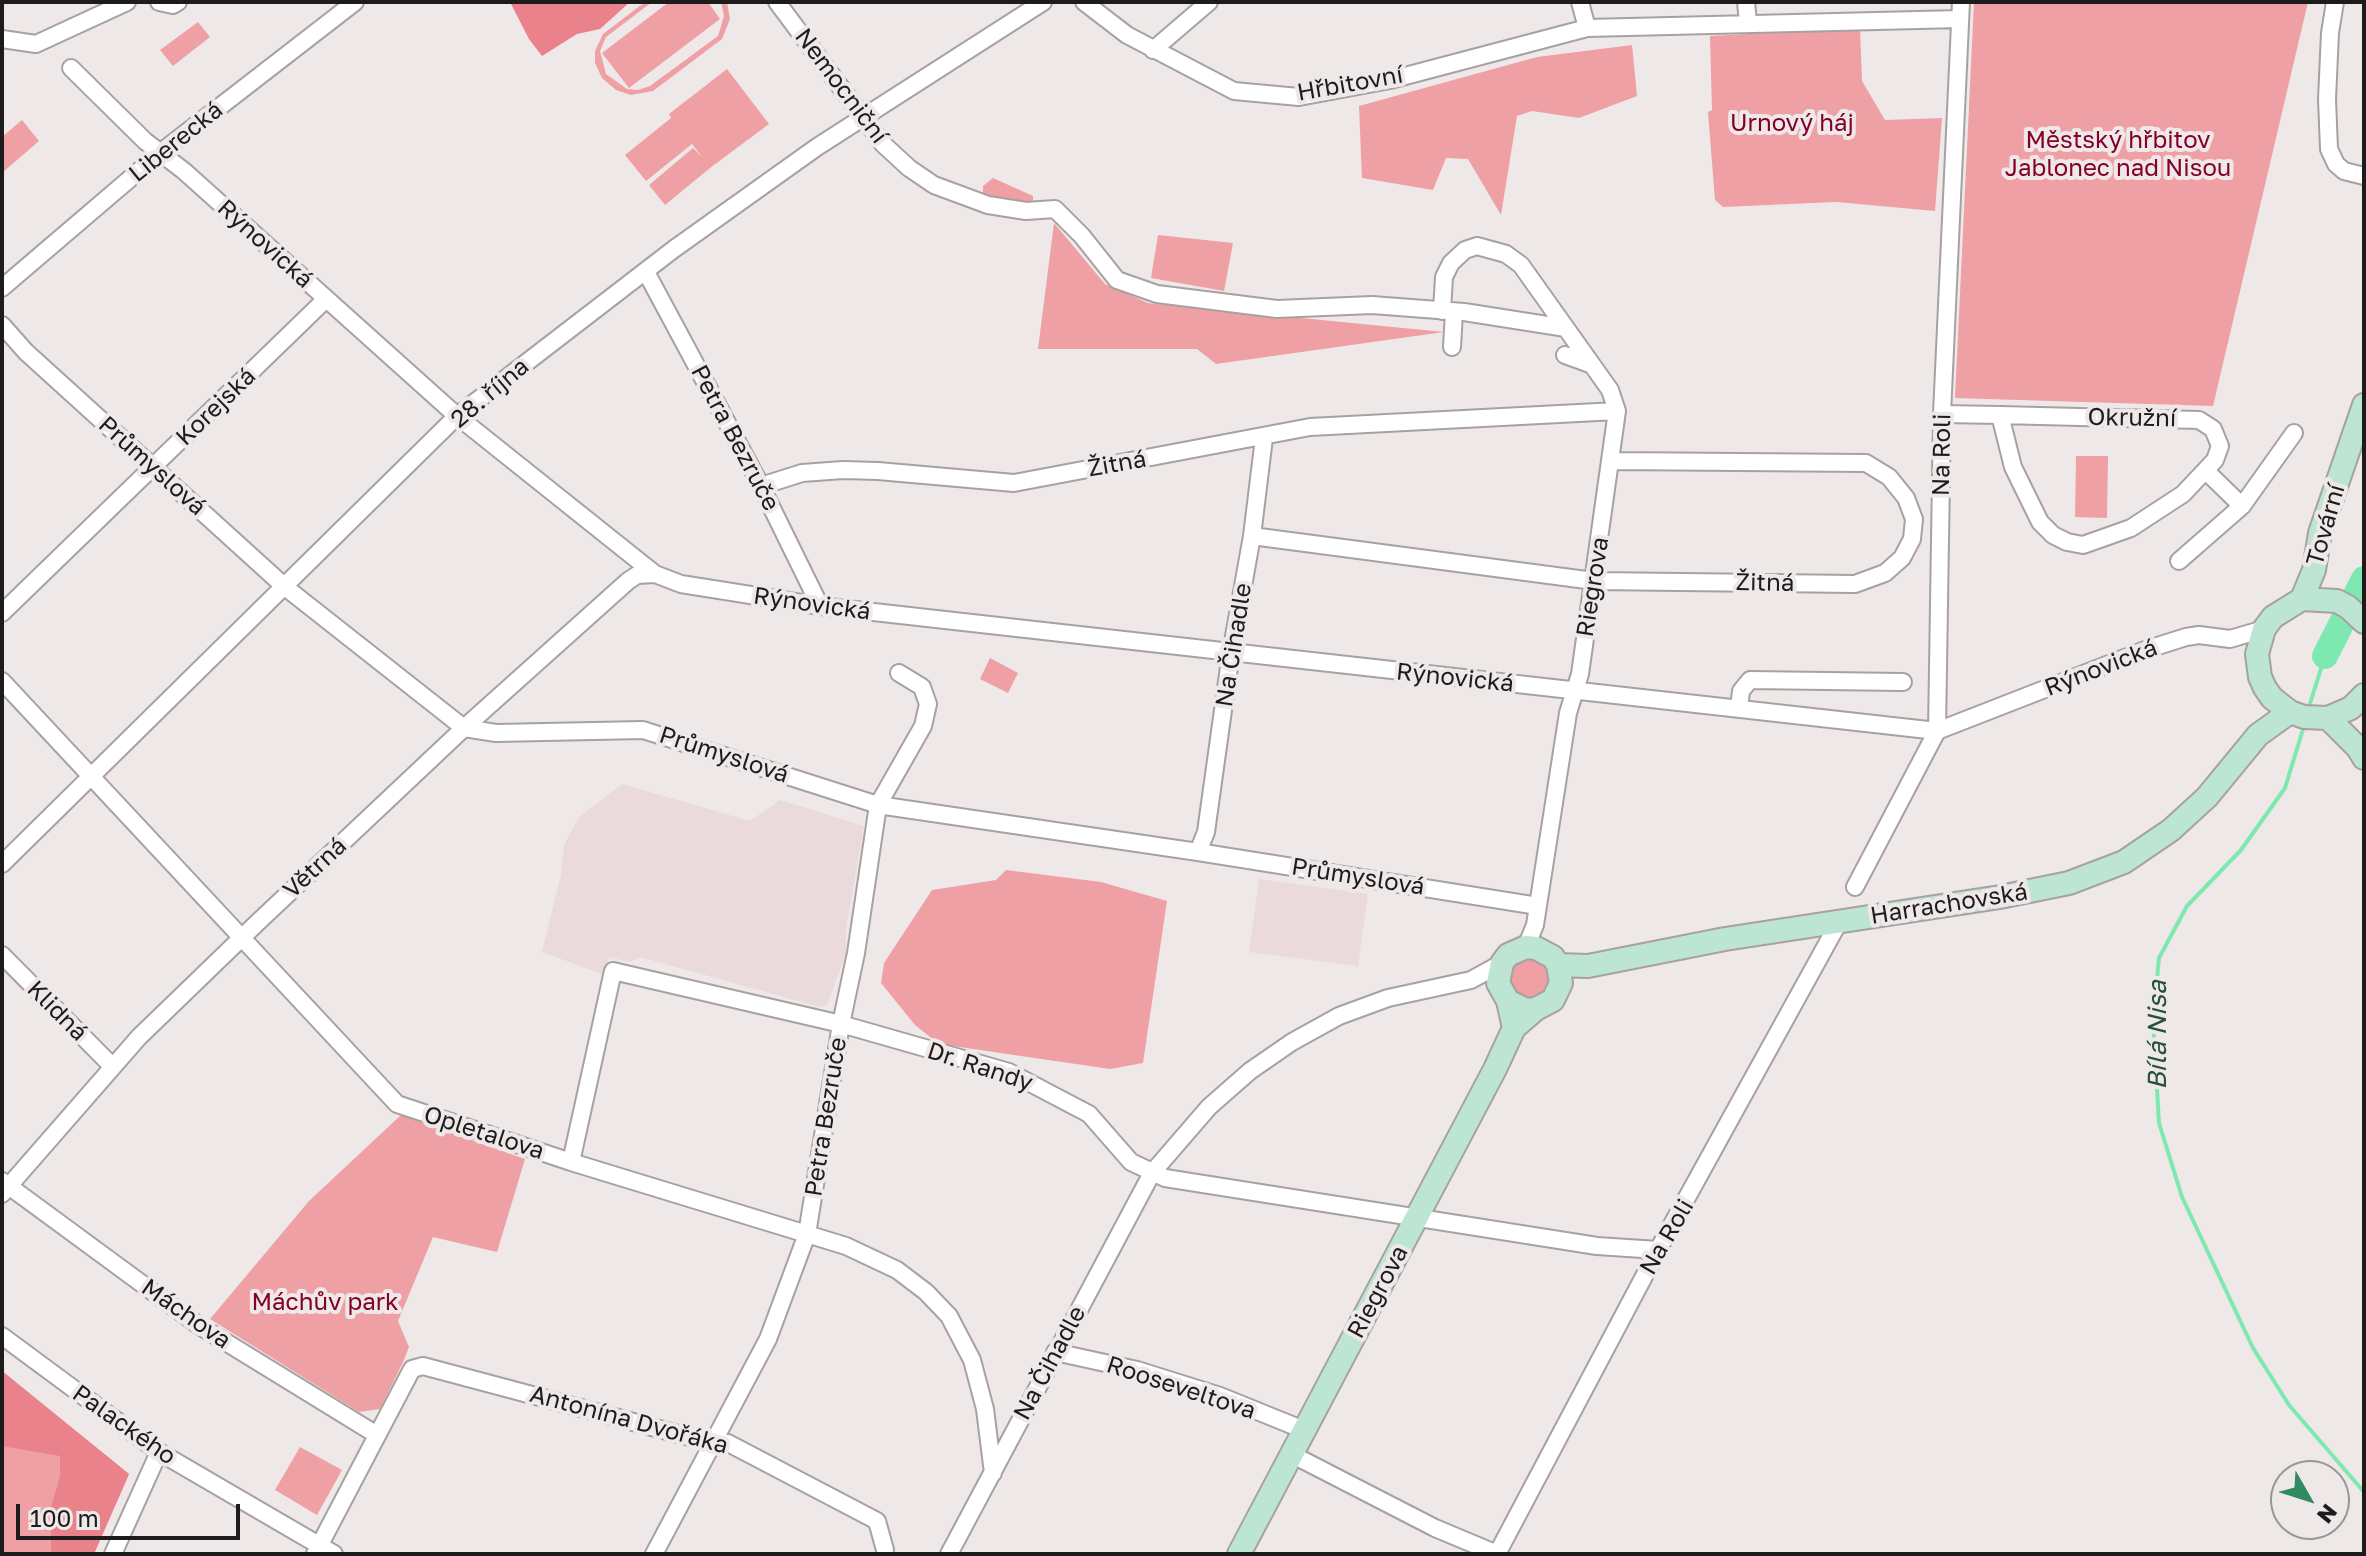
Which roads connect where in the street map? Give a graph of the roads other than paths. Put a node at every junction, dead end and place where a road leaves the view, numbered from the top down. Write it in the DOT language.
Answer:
graph roads {
  1 [pos="127,2"];
  2 [pos="159,2"];
  3 [pos="178,2"];
  4 [pos="355,2"];
  5 [pos="777,2"];
  6 [pos="1043,2"];
  7 [pos="1084,2"];
  8 [pos="1209,2"];
  9 [pos="1580,2"];
  10 [pos="1746,2"];
  11 [pos="2335,2"];
  12 [pos="1960,10"];
  13 [pos="1748,23"];
  14 [pos="1587,28"];
  15 [pos="2,39"];
  16 [pos="1153,50"];
  17 [pos="71,68"];
  18 [pos="863,117"];
  19 [pos="883,144"];
  20 [pos="160,153"];
  21 [pos="2364,176"];
  22 [pos="931,183"];
  23 [pos="646,272"];
  24 [pos="2,288"];
  25 [pos="326,299"];
  26 [pos="1448,311"];
  27 [pos="2,325"];
  28 [pos="1566,328"];
  29 [pos="1452,347"];
  30 [pos="1565,355"];
  31 [pos="1592,365"];
  32 [pos="2364,405"];
  33 [pos="1617,411"];
  34 [pos="1942,414"];
  35 [pos="2000,415"];
  36 [pos="457,416"];
  37 [pos="2294,433"];
  38 [pos="1264,438"];
  39 [pos="1612,461"];
  40 [pos="153,468"];
  41 [pos="2206,471"];
  42 [pos="761,486"];
  43 [pos="2242,506"];
  44 [pos="1252,536"];
  45 [pos="2179,561"];
  46 [pos="655,574"];
  47 [pos="1594,581"];
  48 [pos="285,587"];
  49 [pos="2321,599"];
  50 [pos="820,606"];
  51 [pos="2,613"];
  52 [pos="2361,618"];
  53 [pos="2264,629"];
  54 [pos="2230,639"];
  55 [pos="1231,653"];
  56 [pos="2257,666"];
  57 [pos="899,673"];
  58 [pos="2,681"];
  59 [pos="1903,682"];
  60 [pos="1575,691"];
  61 [pos="2357,701"];
  62 [pos="2281,705"];
  63 [pos="1739,708"];
  64 [pos="2324,718"];
  65 [pos="464,728"];
  66 [pos="1937,731"];
  67 [pos="2361,753"];
  68 [pos="90,777"];
  69 [pos="878,805"];
  70 [pos="1198,852"];
  71 [pos="2,864"];
  72 [pos="1855,887"];
  73 [pos="1538,906"];
  74 [pos="1839,922"];
  75 [pos="240,939"];
  76 [pos="2,955"];
  77 [pos="1548,962"];
  78 [pos="1502,963"];
  79 [pos="1471,980"];
  80 [pos="1504,997"];
  81 [pos="1536,1009"];
  82 [pos="841,1024"];
  83 [pos="1514,1028"];
  84 [pos="112,1066"];
  85 [pos="571,1162"];
  86 [pos="1152,1173"];
  87 [pos="4,1187"];
  88 [pos="1416,1219"];
  89 [pos="807,1234"];
  90 [pos="1658,1250"];
  91 [pos="2,1336"];
  92 [pos="1055,1352"];
  93 [pos="1304,1430"];
  94 [pos="377,1435"];
  95 [pos="712,1443"];
  96 [pos="159,1452"];
  97 [pos="1293,1455"];
  98 [pos="993,1473"];
  99 [pos="317,1550"];
  100 [pos="887,1553"];
  101 [pos="113,1554"];
  102 [pos="334,1554"];
  103 [pos="654,1554"];
  104 [pos="949,1554"];
  105 [pos="1239,1554"];
  106 [pos="1497,1554"];
  1 -- 15 [label="street"];
  2 -- 3 [label="street"];
  4 -- 20 [label="street, Liberecká"];
  5 -- 18 [label="street, Nemocniční"];
  6 -- 18 [label="street, 28. října"];
  7 -- 16 [label="street, Hřbitovní"];
  8 -- 16 [label="street"];
  9 -- 14 [label="street"];
  10 -- 13 [label="street"];
  11 -- 21 [label="street"];
  12 -- 13 [label="street, Hřbitovní"];
  12 -- 34 [label="street, Na Roli"];
  13 -- 14 [label="street, Hřbitovní"];
  14 -- 16 [label="street, Hřbitovní"];
  17 -- 20 [label="street, Rýnovická"];
  18 -- 19 [label="street, Nemocniční"];
  18 -- 23 [label="street, 28. října"];
  19 -- 22 [label="street, Nemocniční"];
  19 -- 22 [label="street"];
  20 -- 24 [label="street, Liberecká"];
  20 -- 25 [label="street, Rýnovická"];
  22 -- 26 [label="street"];
  23 -- 36 [label="street, 28. října"];
  23 -- 42 [label="street, Petra Bezruče"];
  25 -- 36 [label="street, Rýnovická"];
  25 -- 40 [label="street, Korejská"];
  26 -- 28 [label="street"];
  26 -- 28 [label="street"];
  26 -- 29 [label="street"];
  27 -- 40 [label="street, Průmyslová"];
  28 -- 31 [label="street"];
  30 -- 31 [label="street"];
  31 -- 33 [label="street"];
  32 -- 49 [label="street, Tovární"];
  33 -- 38 [label="street, Žitná"];
  33 -- 39 [label="street, Riegrova"];
  34 -- 35 [label="street, Okružní"];
  34 -- 66 [label="street, Na Roli"];
  35 -- 41 [label="street, Okružní"];
  35 -- 41 [label="street"];
  36 -- 46 [label="street, Rýnovická"];
  36 -- 48 [label="street, 28. října"];
  37 -- 43 [label="street"];
  38 -- 42 [label="street, Žitná"];
  38 -- 44 [label="street, Na Čihadle"];
  39 -- 47 [label="street, Riegrova"];
  39 -- 47 [label="street, Žitná"];
  40 -- 48 [label="street, Průmyslová"];
  40 -- 51 [label="street, Korejská"];
  41 -- 43 [label="street"];
  42 -- 50 [label="street, Petra Bezruče"];
  43 -- 45 [label="street"];
  44 -- 47 [label="street, Žitná"];
  44 -- 55 [label="street, Na Čihadle"];
  46 -- 50 [label="street, Rýnovická"];
  46 -- 65 [label="street, Větrná"];
  47 -- 60 [label="street, Riegrova"];
  48 -- 65 [label="street, Průmyslová"];
  48 -- 68 [label="street, 28. října"];
  49 -- 52 [label="street"];
  49 -- 53 [label="street"];
  50 -- 55 [label="street, Rýnovická"];
  53 -- 54 [label="street, Rýnovická"];
  53 -- 56 [label="street"];
  54 -- 56 [label="street"];
  54 -- 66 [label="street, Rýnovická"];
  55 -- 60 [label="street, Rýnovická"];
  55 -- 70 [label="street, Na Čihadle"];
  56 -- 62 [label="street"];
  57 -- 69 [label="street, Petra Bezruče"];
  58 -- 68 [label="street, Opletalova"];
  59 -- 63 [label="street"];
  60 -- 63 [label="street, Rýnovická"];
  60 -- 73 [label="street, Riegrova"];
  61 -- 64 [label="street"];
  61 -- 67 [label="street"];
  62 -- 64 [label="street"];
  62 -- 74 [label="street, Harrachovská"];
  63 -- 66 [label="street, Rýnovická"];
  64 -- 67 [label="street"];
  65 -- 69 [label="street, Průmyslová"];
  65 -- 75 [label="street, Větrná"];
  66 -- 72 [label="street, Na Roli"];
  68 -- 71 [label="street, 28. října"];
  68 -- 75 [label="street, Opletalova"];
  69 -- 70 [label="street, Průmyslová"];
  69 -- 82 [label="street, Petra Bezruče"];
  70 -- 73 [label="street, Průmyslová"];
  73 -- 77 [label="street, Riegrova"];
  74 -- 77 [label="street, Harrachovská"];
  74 -- 90 [label="street, Na Roli"];
  75 -- 84 [label="street, Větrná"];
  75 -- 85 [label="street, Opletalova"];
  76 -- 84 [label="street, Klidná"];
  77 -- 78 [label="street"];
  77 -- 81 [label="street, Riegrova"];
  78 -- 79 [label="street"];
  78 -- 80 [label="street"];
  79 -- 80 [label="street"];
  79 -- 86 [label="street"];
  80 -- 81 [label="street"];
  80 -- 83 [label="street"];
  81 -- 83 [label="street, Riegrova"];
  82 -- 85 [label="street, Dr. Randy"];
  82 -- 86 [label="street, Dr. Randy"];
  82 -- 89 [label="street, Petra Bezruče"];
  83 -- 88 [label="street, Riegrova"];
  84 -- 87 [label="street, Větrná"];
  85 -- 89 [label="street, Opletalova"];
  86 -- 88 [label="street, Dr. Randy"];
  86 -- 92 [label="street, Na Čihadle"];
  87 -- 94 [label="street, Máchova"];
  88 -- 90 [label="street, Dr. Randy"];
  88 -- 93 [label="street, Riegrova"];
  89 -- 95 [label="street, Petra Bezruče"];
  89 -- 98 [label="street, Opletalova"];
  90 -- 106 [label="street, Na Roli"];
  91 -- 96 [label="street, Palackého"];
  92 -- 93 [label="street, Rooseveltova"];
  92 -- 98 [label="street, Na Čihadle"];
  93 -- 97 [label="street, Riegrova"];
  94 -- 95 [label="street, Antonína Dvořáka"];
  94 -- 99 [label="street, Antonína Dvořáka"];
  95 -- 100 [label="street, Antonína Dvořáka"];
  95 -- 103 [label="street, Petra Bezruče"];
  96 -- 99 [label="street, Palackého"];
  96 -- 101 [label="street"];
  97 -- 105 [label="street, Riegrova"];
  97 -- 106 [label="street"];
  98 -- 104 [label="street, Na Čihadle"];
  99 -- 102 [label="street, Palackého"];
}
